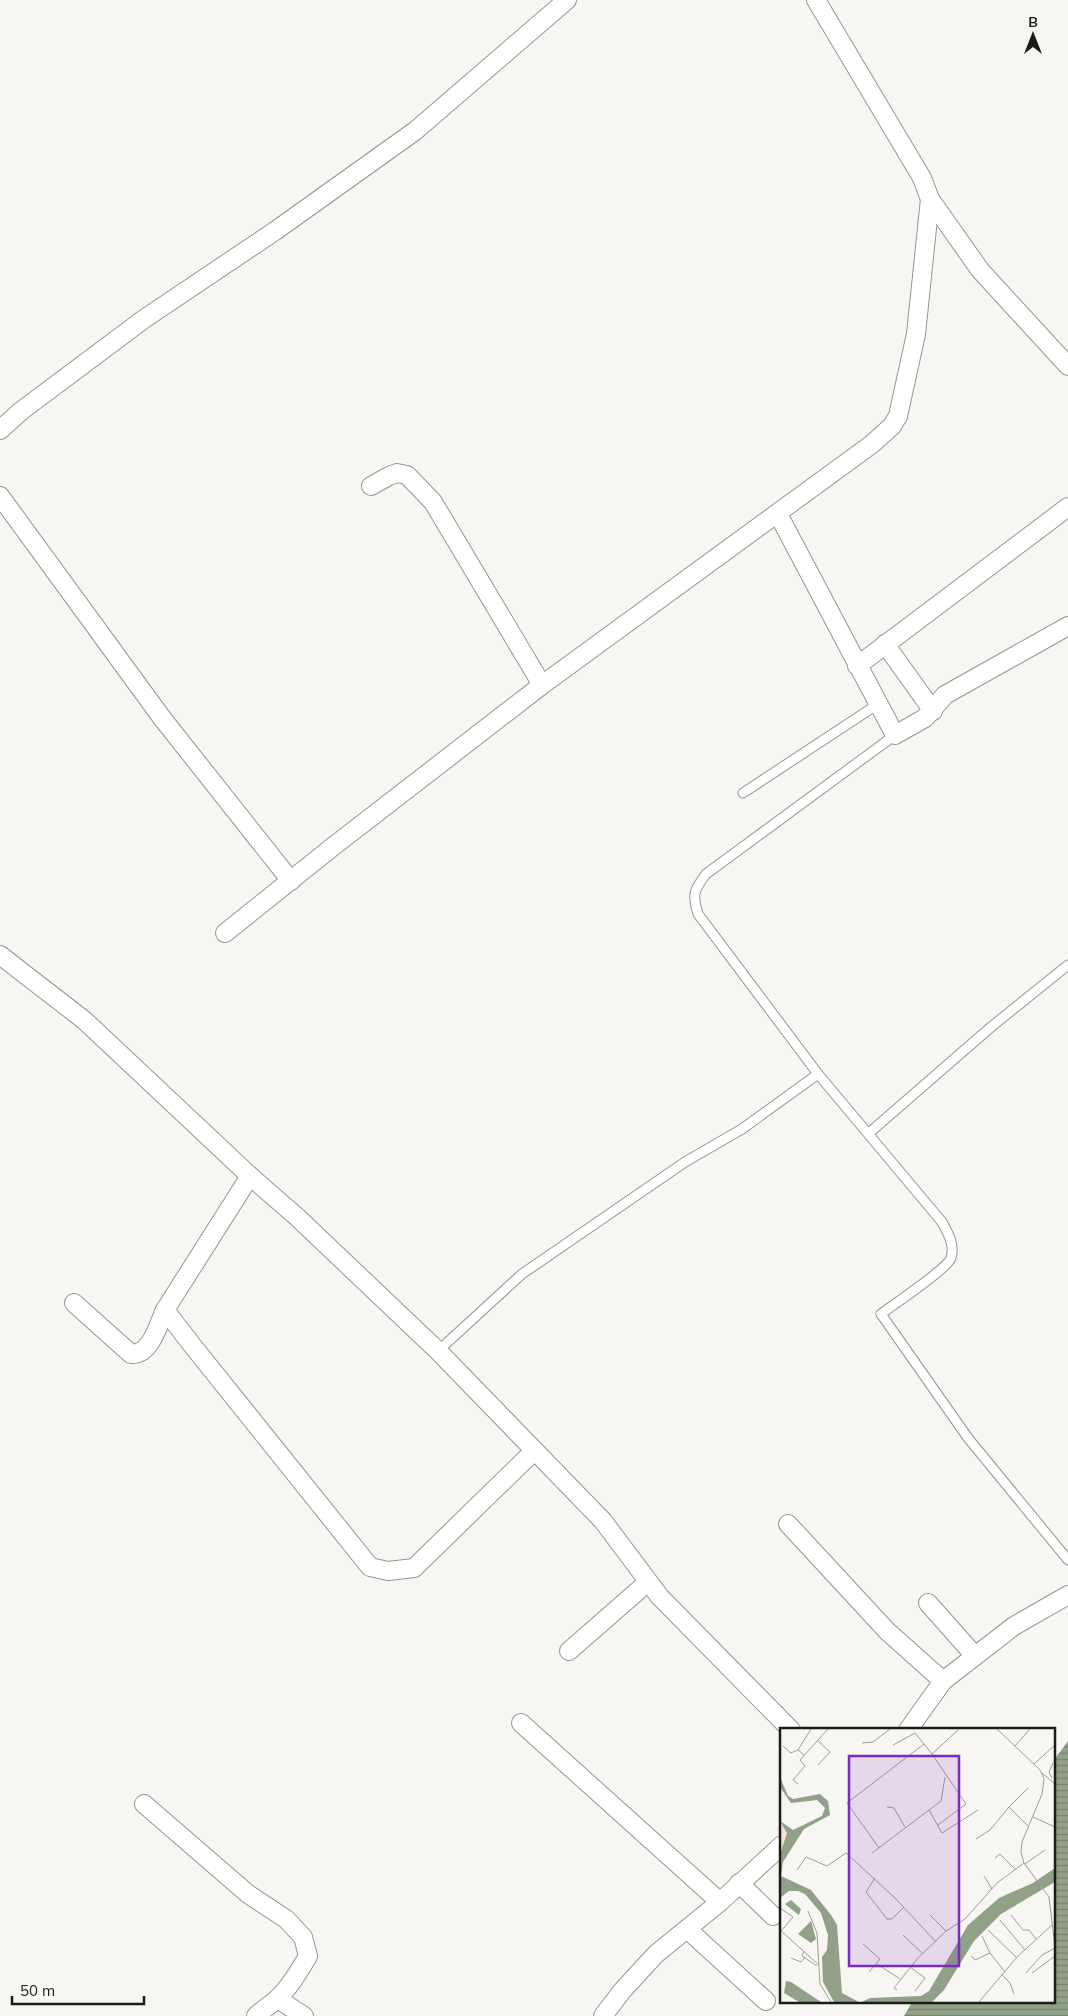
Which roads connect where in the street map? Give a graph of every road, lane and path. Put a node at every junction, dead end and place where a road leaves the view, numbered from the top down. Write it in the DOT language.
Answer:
graph roads {
  1 [pos="567,0"];
  2 [pos="816,0"];
  3 [pos="930,199"];
  4 [pos="1068,366"];
  5 [pos="0,430"];
  6 [pos="371,486"];
  7 [pos="0,496"];
  8 [pos="1068,507"];
  9 [pos="778,514"];
  10 [pos="1068,626"];
  11 [pos="885,644"];
  12 [pos="857,666"];
  13 [pos="542,685"];
  14 [pos="878,704"];
  15 [pos="929,715"];
  16 [pos="895,735"];
  17 [pos="743,793"];
  18 [pos="291,881"];
  19 [pos="225,933"];
  20 [pos="0,955"];
  21 [pos="1068,965"];
  22 [pos="818,1074"];
  23 [pos="869,1133"];
  24 [pos="250,1176"];
  25 [pos="74,1303"];
  26 [pos="165,1310"];
  27 [pos="438,1351"];
  28 [pos="534,1451"];
  29 [pos="788,1524"];
  30 [pos="1068,1560"];
  31 [pos="648,1582"];
  32 [pos="1068,1595"];
  33 [pos="928,1603"];
  34 [pos="569,1651"];
  35 [pos="976,1656"];
  36 [pos="943,1681"];
  37 [pos="521,1722"];
  38 [pos="789,1728"];
  39 [pos="909,1728"];
  40 [pos="144,1804"];
  41 [pos="780,1847"];
  42 [pos="739,1883"];
  43 [pos="720,1902"];
  44 [pos="773,1916"];
  45 [pos="687,1929"];
  46 [pos="278,1999"];
  47 [pos="766,2001"];
  48 [pos="256,2016"];
  49 [pos="304,2016"];
  50 [pos="603,2016"];
  1 -- 5 [label="street"];
  2 -- 3 [label="street"];
  3 -- 4 [label="street"];
  3 -- 9 [label="street"];
  6 -- 13 [label="street"];
  7 -- 18 [label="street"];
  8 -- 11 [label="street"];
  9 -- 12 [label="street"];
  9 -- 13 [label="street"];
  10 -- 15 [label="street"];
  11 -- 12 [label="street"];
  11 -- 15 [label="street"];
  12 -- 14 [label="street"];
  13 -- 18 [label="street"];
  14 -- 16 [label="street"];
  14 -- 17 [label="lane"];
  15 -- 16 [label="street"];
  16 -- 22 [label="lane"];
  18 -- 19 [label="street"];
  20 -- 24 [label="street"];
  21 -- 23 [label="lane"];
  22 -- 23 [label="lane"];
  22 -- 27 [label="lane"];
  23 -- 30 [label="lane"];
  24 -- 26 [label="street"];
  24 -- 27 [label="street"];
  25 -- 26 [label="street"];
  26 -- 28 [label="street"];
  27 -- 28 [label="street"];
  28 -- 31 [label="street"];
  29 -- 36 [label="street"];
  31 -- 34 [label="street"];
  31 -- 38 [label="street"];
  32 -- 35 [label="street"];
  33 -- 35 [label="street"];
  35 -- 36 [label="street"];
  36 -- 39 [label="street"];
  37 -- 43 [label="street"];
  40 -- 46 [label="street"];
  41 -- 42 [label="street"];
  42 -- 43 [label="street"];
  42 -- 44 [label="street"];
  43 -- 45 [label="street"];
  45 -- 47 [label="street"];
  45 -- 50 [label="street"];
  46 -- 48 [label="street"];
  46 -- 49 [label="street"];
}
